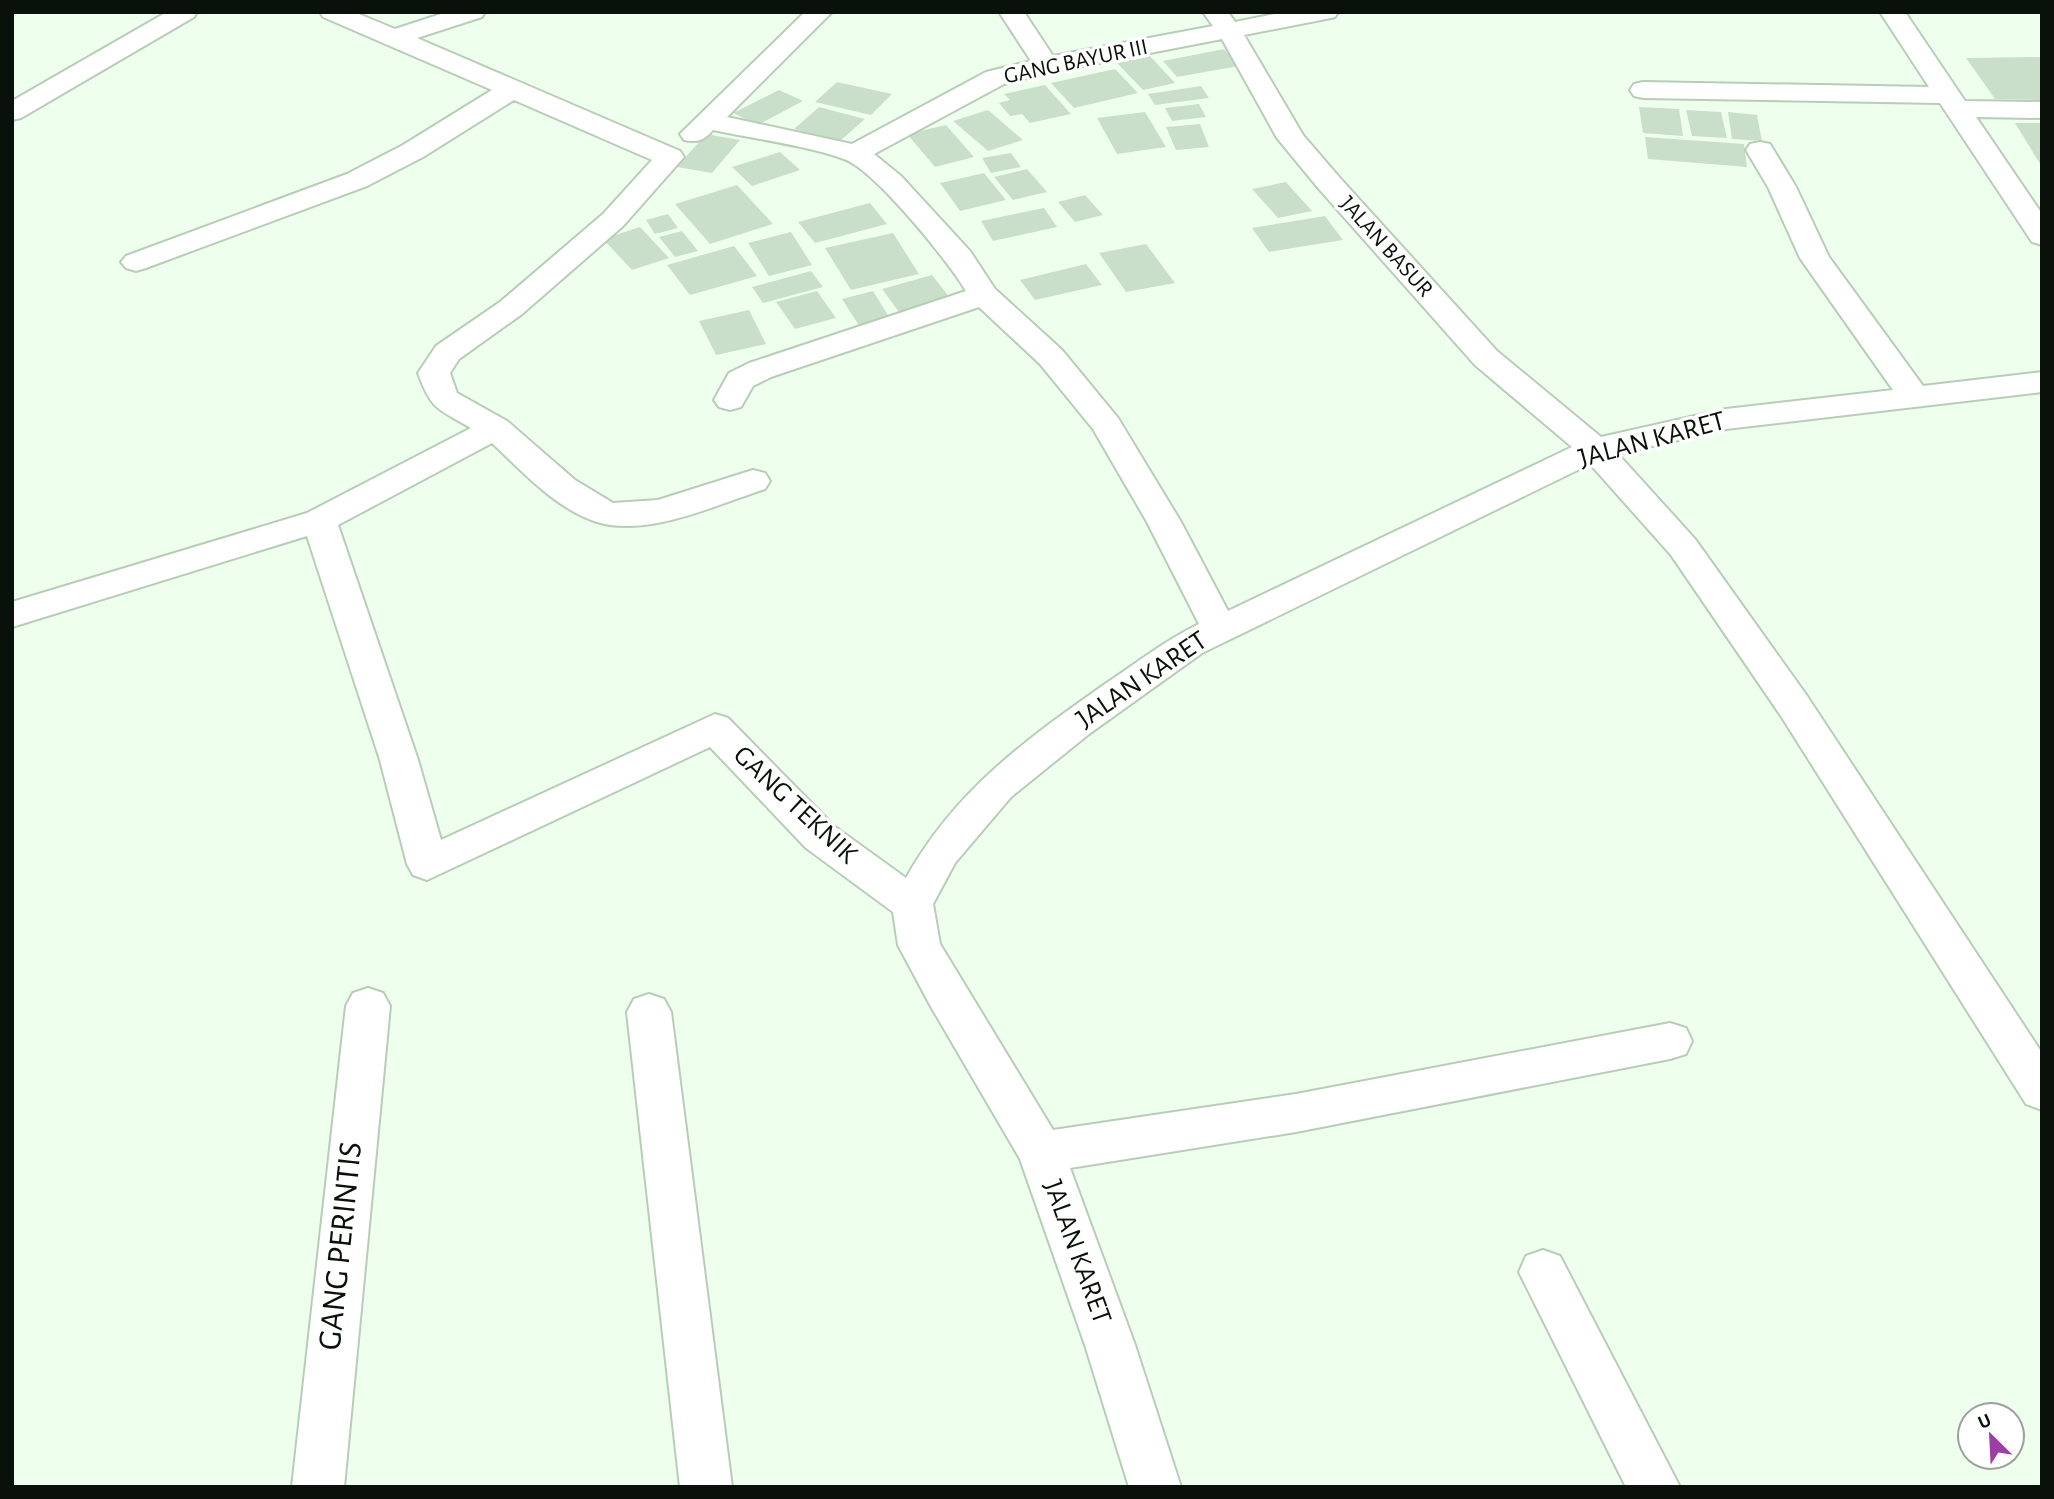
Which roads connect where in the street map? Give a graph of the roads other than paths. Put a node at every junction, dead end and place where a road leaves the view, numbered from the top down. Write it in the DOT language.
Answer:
graph roads {
  1 [pos="185,12"];
  2 [pos="332,12"];
  3 [pos="473,12"];
  4 [pos="820,12"];
  5 [pos="1011,12"];
  6 [pos="1326,12"];
  7 [pos="1892,12"];
  8 [pos="1222,21"];
  9 [pos="396,37"];
  10 [pos="1046,65"];
  11 [pos="512,90"];
  12 [pos="1643,90"];
  13 [pos="1950,102"];
  14 [pos="2042,110"];
  15 [pos="12,112"];
  16 [pos="708,121"];
  17 [pos="1760,150"];
  18 [pos="856,153"];
  19 [pos="670,157"];
  20 [pos="2042,236"];
  21 [pos="136,262"];
  22 [pos="984,295"];
  23 [pos="2042,382"];
  24 [pos="1914,396"];
  25 [pos="730,400"];
  26 [pos="495,428"];
  27 [pos="1595,449"];
  28 [pos="753,481"];
  29 [pos="319,521"];
  30 [pos="13,613"];
  31 [pos="1219,629"];
  32 [pos="912,904"];
  33 [pos="368,1006"];
  34 [pos="649,1012"];
  35 [pos="1670,1041"];
  36 [pos="2042,1091"];
  37 [pos="1041,1152"];
  38 [pos="1543,1272"];
  39 [pos="318,1487"];
  40 [pos="706,1487"];
  41 [pos="1155,1487"];
  42 [pos="1654,1487"];
  1 -- 15 [label="street"];
  2 -- 9 [label="street"];
  3 -- 9 [label="street"];
  4 -- 16 [label="street"];
  5 -- 10 [label="street"];
  6 -- 8 [label="street, GANG BAYUR III"];
  7 -- 13 [label="street"];
  8 -- 10 [label="street, GANG BAYUR III"];
  8 -- 27 [label="street, JALAN BASUR"];
  9 -- 11 [label="street"];
  10 -- 18 [label="street, GANG BAYUR III"];
  11 -- 19 [label="street"];
  11 -- 21 [label="street"];
  12 -- 13 [label="street"];
  13 -- 14 [label="street"];
  13 -- 20 [label="street"];
  16 -- 18 [label="street"];
  16 -- 19 [label="street"];
  17 -- 24 [label="street"];
  18 -- 22 [label="street"];
  19 -- 26 [label="street"];
  22 -- 25 [label="street"];
  22 -- 31 [label="street"];
  23 -- 24 [label="street, JALAN KARET"];
  24 -- 27 [label="street, JALAN KARET"];
  26 -- 28 [label="street"];
  26 -- 29 [label="street"];
  27 -- 31 [label="street, JALAN KARET"];
  27 -- 36 [label="street, JALAN BASUR"];
  29 -- 30 [label="street"];
  29 -- 32 [label="street, GANG TEKNIK"];
  31 -- 32 [label="street, JALAN KARET"];
  32 -- 37 [label="street, JALAN KARET"];
  33 -- 39 [label="street, GANG PERINTIS"];
  34 -- 40 [label="street"];
  35 -- 37 [label="street"];
  37 -- 41 [label="street, JALAN KARET"];
  38 -- 42 [label="street"];
}
